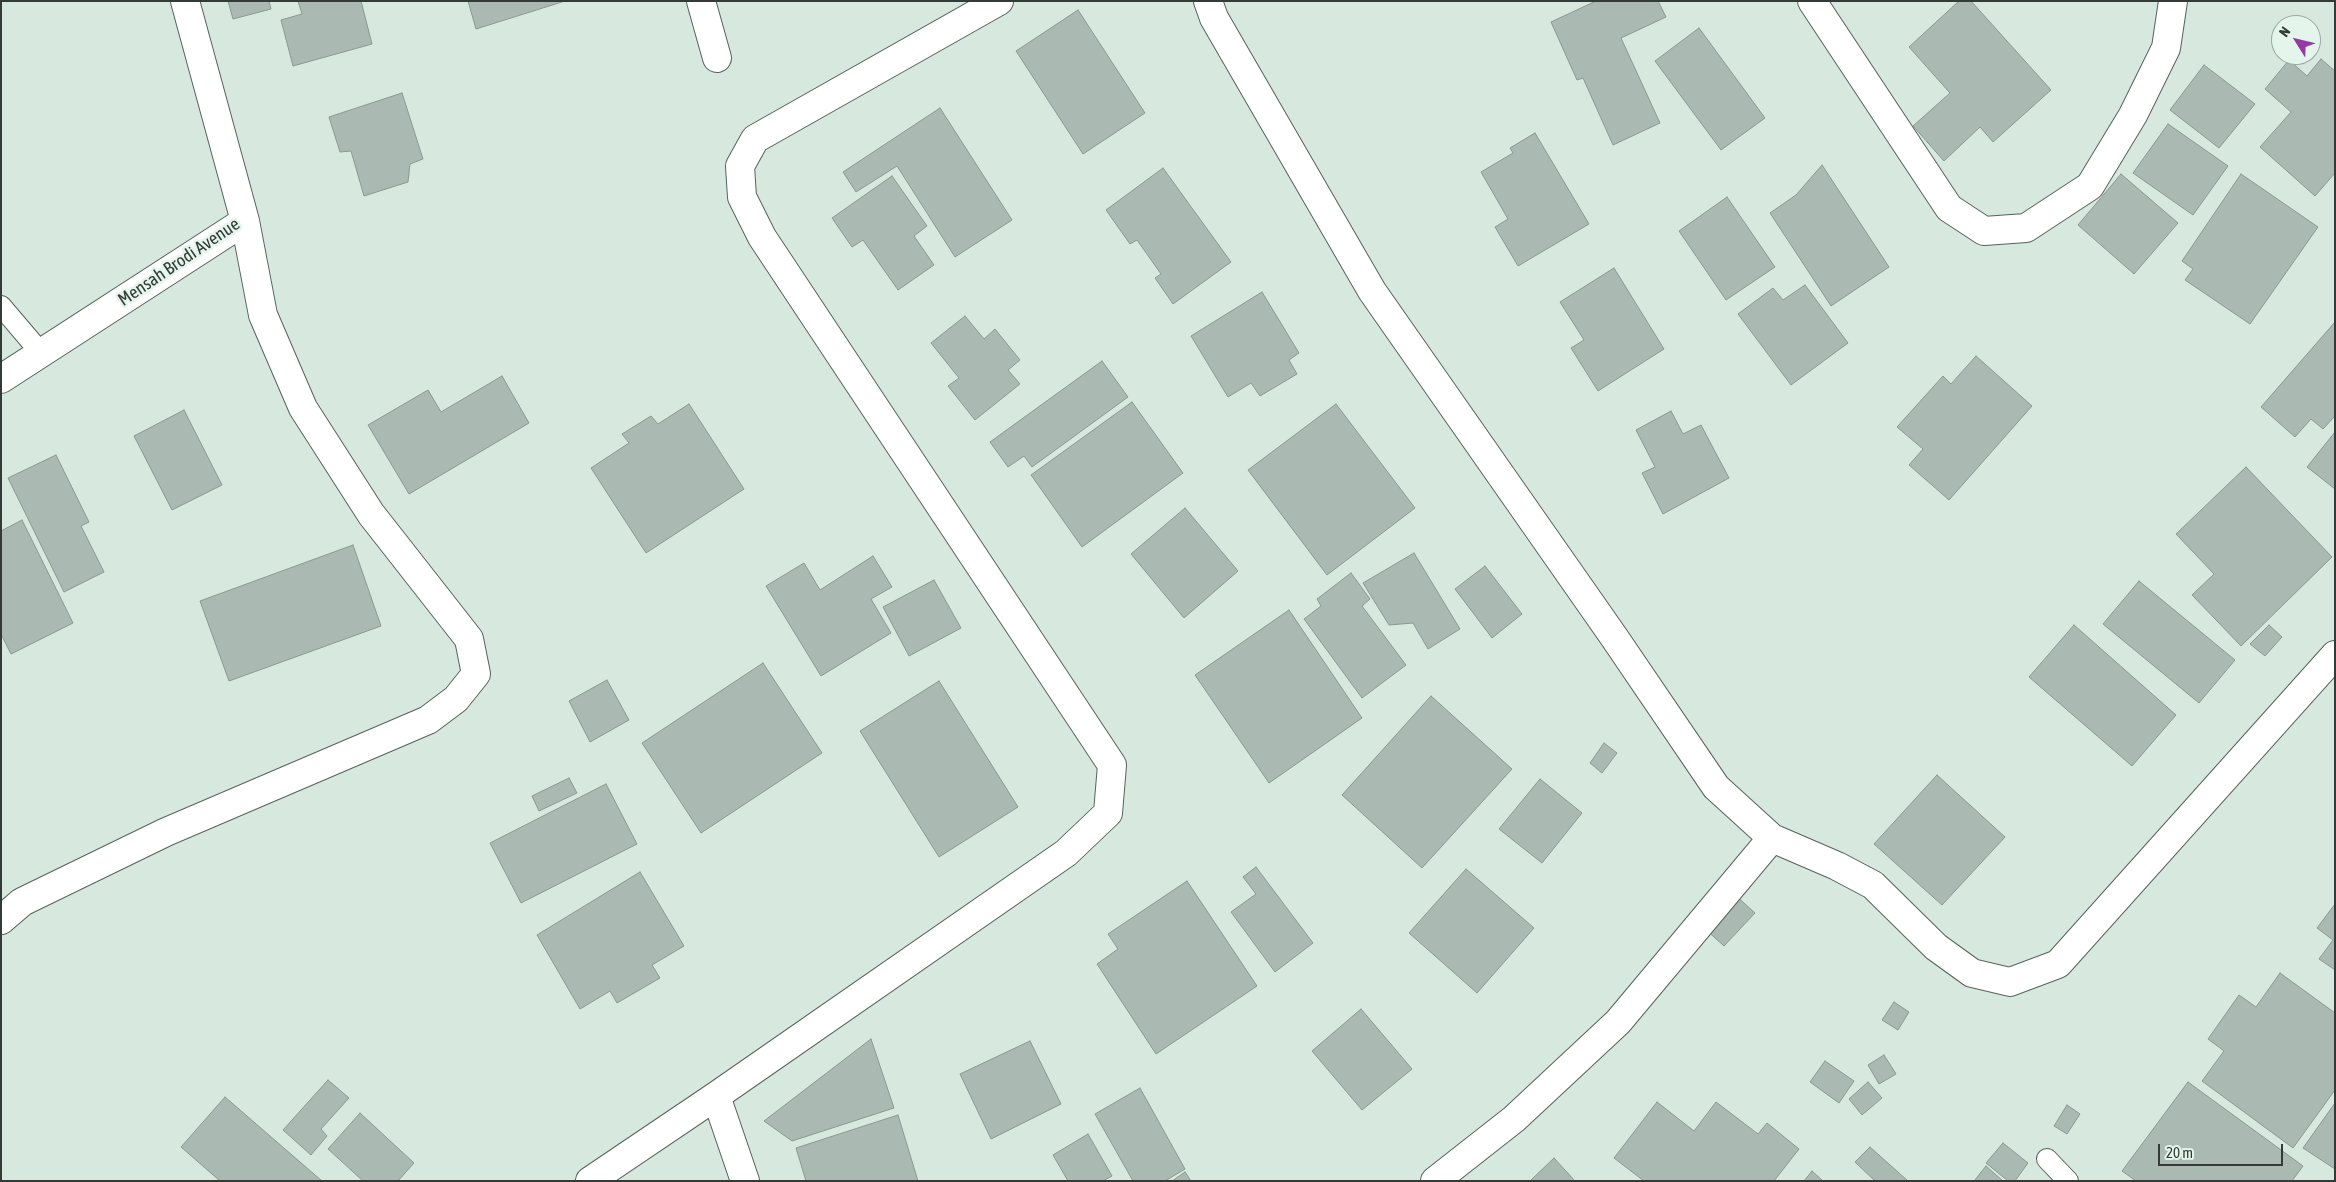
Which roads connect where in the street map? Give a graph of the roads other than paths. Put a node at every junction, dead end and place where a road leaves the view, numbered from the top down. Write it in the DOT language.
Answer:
graph roads {
  1 [pos="185,1"];
  2 [pos="701,1"];
  3 [pos="999,1"];
  4 [pos="1208,1"];
  5 [pos="1812,1"];
  6 [pos="2173,1"];
  7 [pos="716,58"];
  8 [pos="245,221"];
  9 [pos="1,306"];
  10 [pos="42,353"];
  11 [pos="1,380"];
  12 [pos="2335,655"];
  13 [pos="1772,838"];
  14 [pos="1,920"];
  15 [pos="716,1096"];
  16 [pos="2047,1159"];
  17 [pos="590,1181"];
  18 [pos="745,1181"];
  19 [pos="1436,1181"];
  20 [pos="2068,1181"];
  1 -- 8 [label="street, Mensah Brodi Avenue"];
  2 -- 7 [label="street"];
  3 -- 15 [label="street"];
  4 -- 13 [label="street"];
  5 -- 6 [label="street"];
  8 -- 10 [label="street, Mensah Brodi Avenue"];
  8 -- 14 [label="street"];
  9 -- 10 [label="lane"];
  10 -- 11 [label="street, Mensah Brodi Avenue"];
  12 -- 13 [label="street"];
  13 -- 19 [label="street"];
  15 -- 17 [label="street"];
  15 -- 18 [label="street"];
  16 -- 20 [label="lane"];
}
